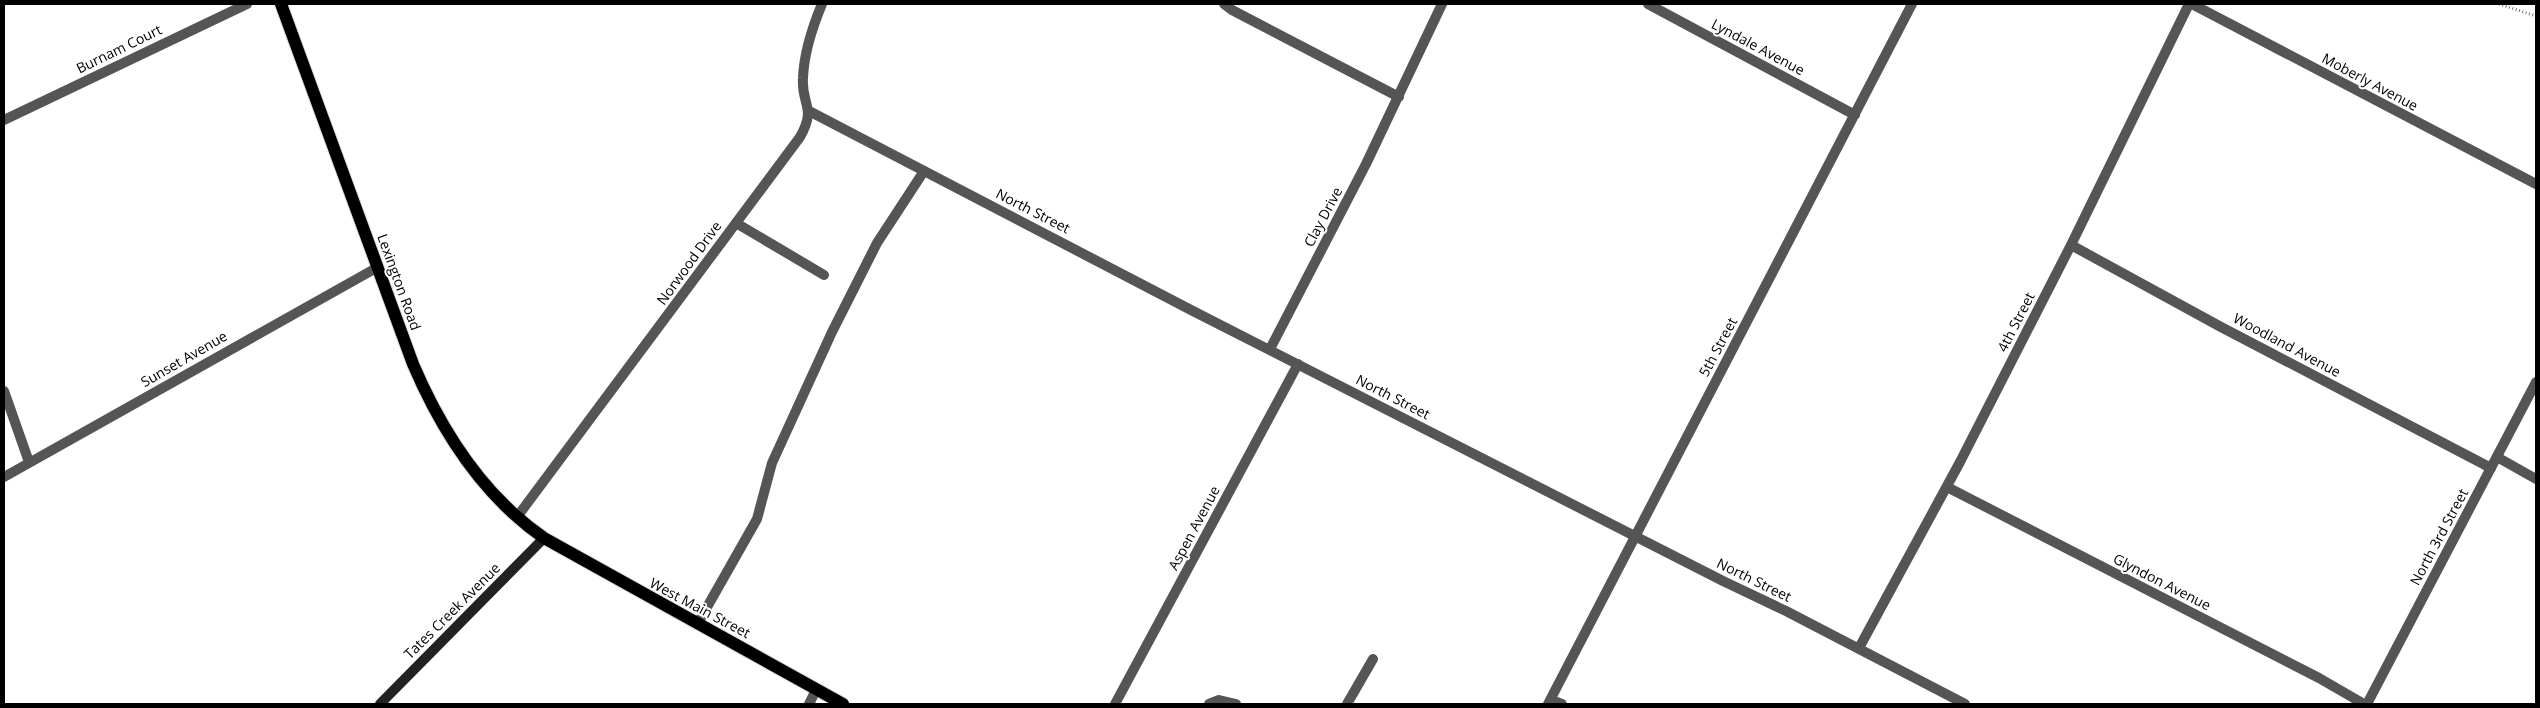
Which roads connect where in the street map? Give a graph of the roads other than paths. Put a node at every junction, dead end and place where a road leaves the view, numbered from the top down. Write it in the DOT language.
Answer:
graph roads {
  1 [pos="247,4"];
  2 [pos="281,4"];
  3 [pos="822,4"];
  4 [pos="1224,4"];
  5 [pos="1442,4"];
  6 [pos="1648,4"];
  7 [pos="1912,4"];
  8 [pos="2191,4"];
  9 [pos="1399,97"];
  10 [pos="809,111"];
  11 [pos="1855,114"];
  12 [pos="4,120"];
  13 [pos="924,171"];
  14 [pos="2536,184"];
  15 [pos="736,223"];
  16 [pos="2071,245"];
  17 [pos="378,266"];
  18 [pos="824,275"];
  19 [pos="1270,349"];
  20 [pos="1298,364"];
  21 [pos="2536,382"];
  22 [pos="4,391"];
  23 [pos="2496,457"];
  24 [pos="29,462"];
  25 [pos="2491,468"];
  26 [pos="4,477"];
  27 [pos="2536,479"];
  28 [pos="1947,487"];
  29 [pos="517,517"];
  30 [pos="1636,535"];
  31 [pos="544,538"];
  32 [pos="698,623"];
  33 [pos="1859,648"];
  34 [pos="1372,659"];
  35 [pos="816,690"];
  36 [pos="1550,702"];
  37 [pos="380,704"];
  38 [pos="808,704"];
  39 [pos="843,704"];
  40 [pos="1115,704"];
  41 [pos="1209,704"];
  42 [pos="1236,704"];
  43 [pos="1347,704"];
  44 [pos="1562,704"];
  45 [pos="1965,704"];
  46 [pos="2366,704"];
  1 -- 12 [label="street, Burnam Court"];
  2 -- 17 [label="main road, Lexington Road"];
  3 -- 10 [label="street"];
  4 -- 9 [label="street"];
  5 -- 9 [label="street, Clay Drive"];
  6 -- 11 [label="street, Lyndale Avenue"];
  7 -- 11 [label="street, 5th Street"];
  8 -- 14 [label="street, Moberly Avenue"];
  8 -- 16 [label="street, 4th Street"];
  9 -- 19 [label="street, Clay Drive"];
  10 -- 13 [label="street, North Street"];
  10 -- 15 [label="street, Norwood Drive"];
  11 -- 30 [label="street, 5th Street"];
  13 -- 19 [label="street, North Street"];
  13 -- 32 [label="street"];
  15 -- 18 [label="street"];
  15 -- 29 [label="street, Norwood Drive"];
  16 -- 25 [label="street, Woodland Avenue"];
  16 -- 28 [label="street, 4th Street"];
  17 -- 24 [label="street, Sunset Avenue"];
  17 -- 29 [label="main road, Lexington Road"];
  19 -- 20 [label="street, North Street"];
  20 -- 30 [label="street, North Street"];
  20 -- 40 [label="street, Aspen Avenue"];
  21 -- 23 [label="street, North 3rd Street"];
  22 -- 24 [label="street"];
  23 -- 25 [label="street, North 3rd Street"];
  23 -- 27 [label="street"];
  24 -- 26 [label="street, Sunset Avenue"];
  25 -- 46 [label="street, North 3rd Street"];
  28 -- 33 [label="street, 4th Street"];
  28 -- 46 [label="street, Glyndon Avenue"];
  29 -- 31 [label="main road, Lexington Road"];
  30 -- 33 [label="street, North Street"];
  30 -- 36 [label="street, 5th Street"];
  31 -- 32 [label="main road, West Main Street"];
  31 -- 37 [label="main road, Tates Creek Avenue"];
  32 -- 35 [label="main road, West Main Street"];
  33 -- 45 [label="street, North Street"];
  34 -- 43 [label="street"];
  35 -- 38 [label="street"];
  35 -- 39 [label="main road, West Main Street"];
  36 -- 44 [label="street"];
  41 -- 42 [label="street"];
}
